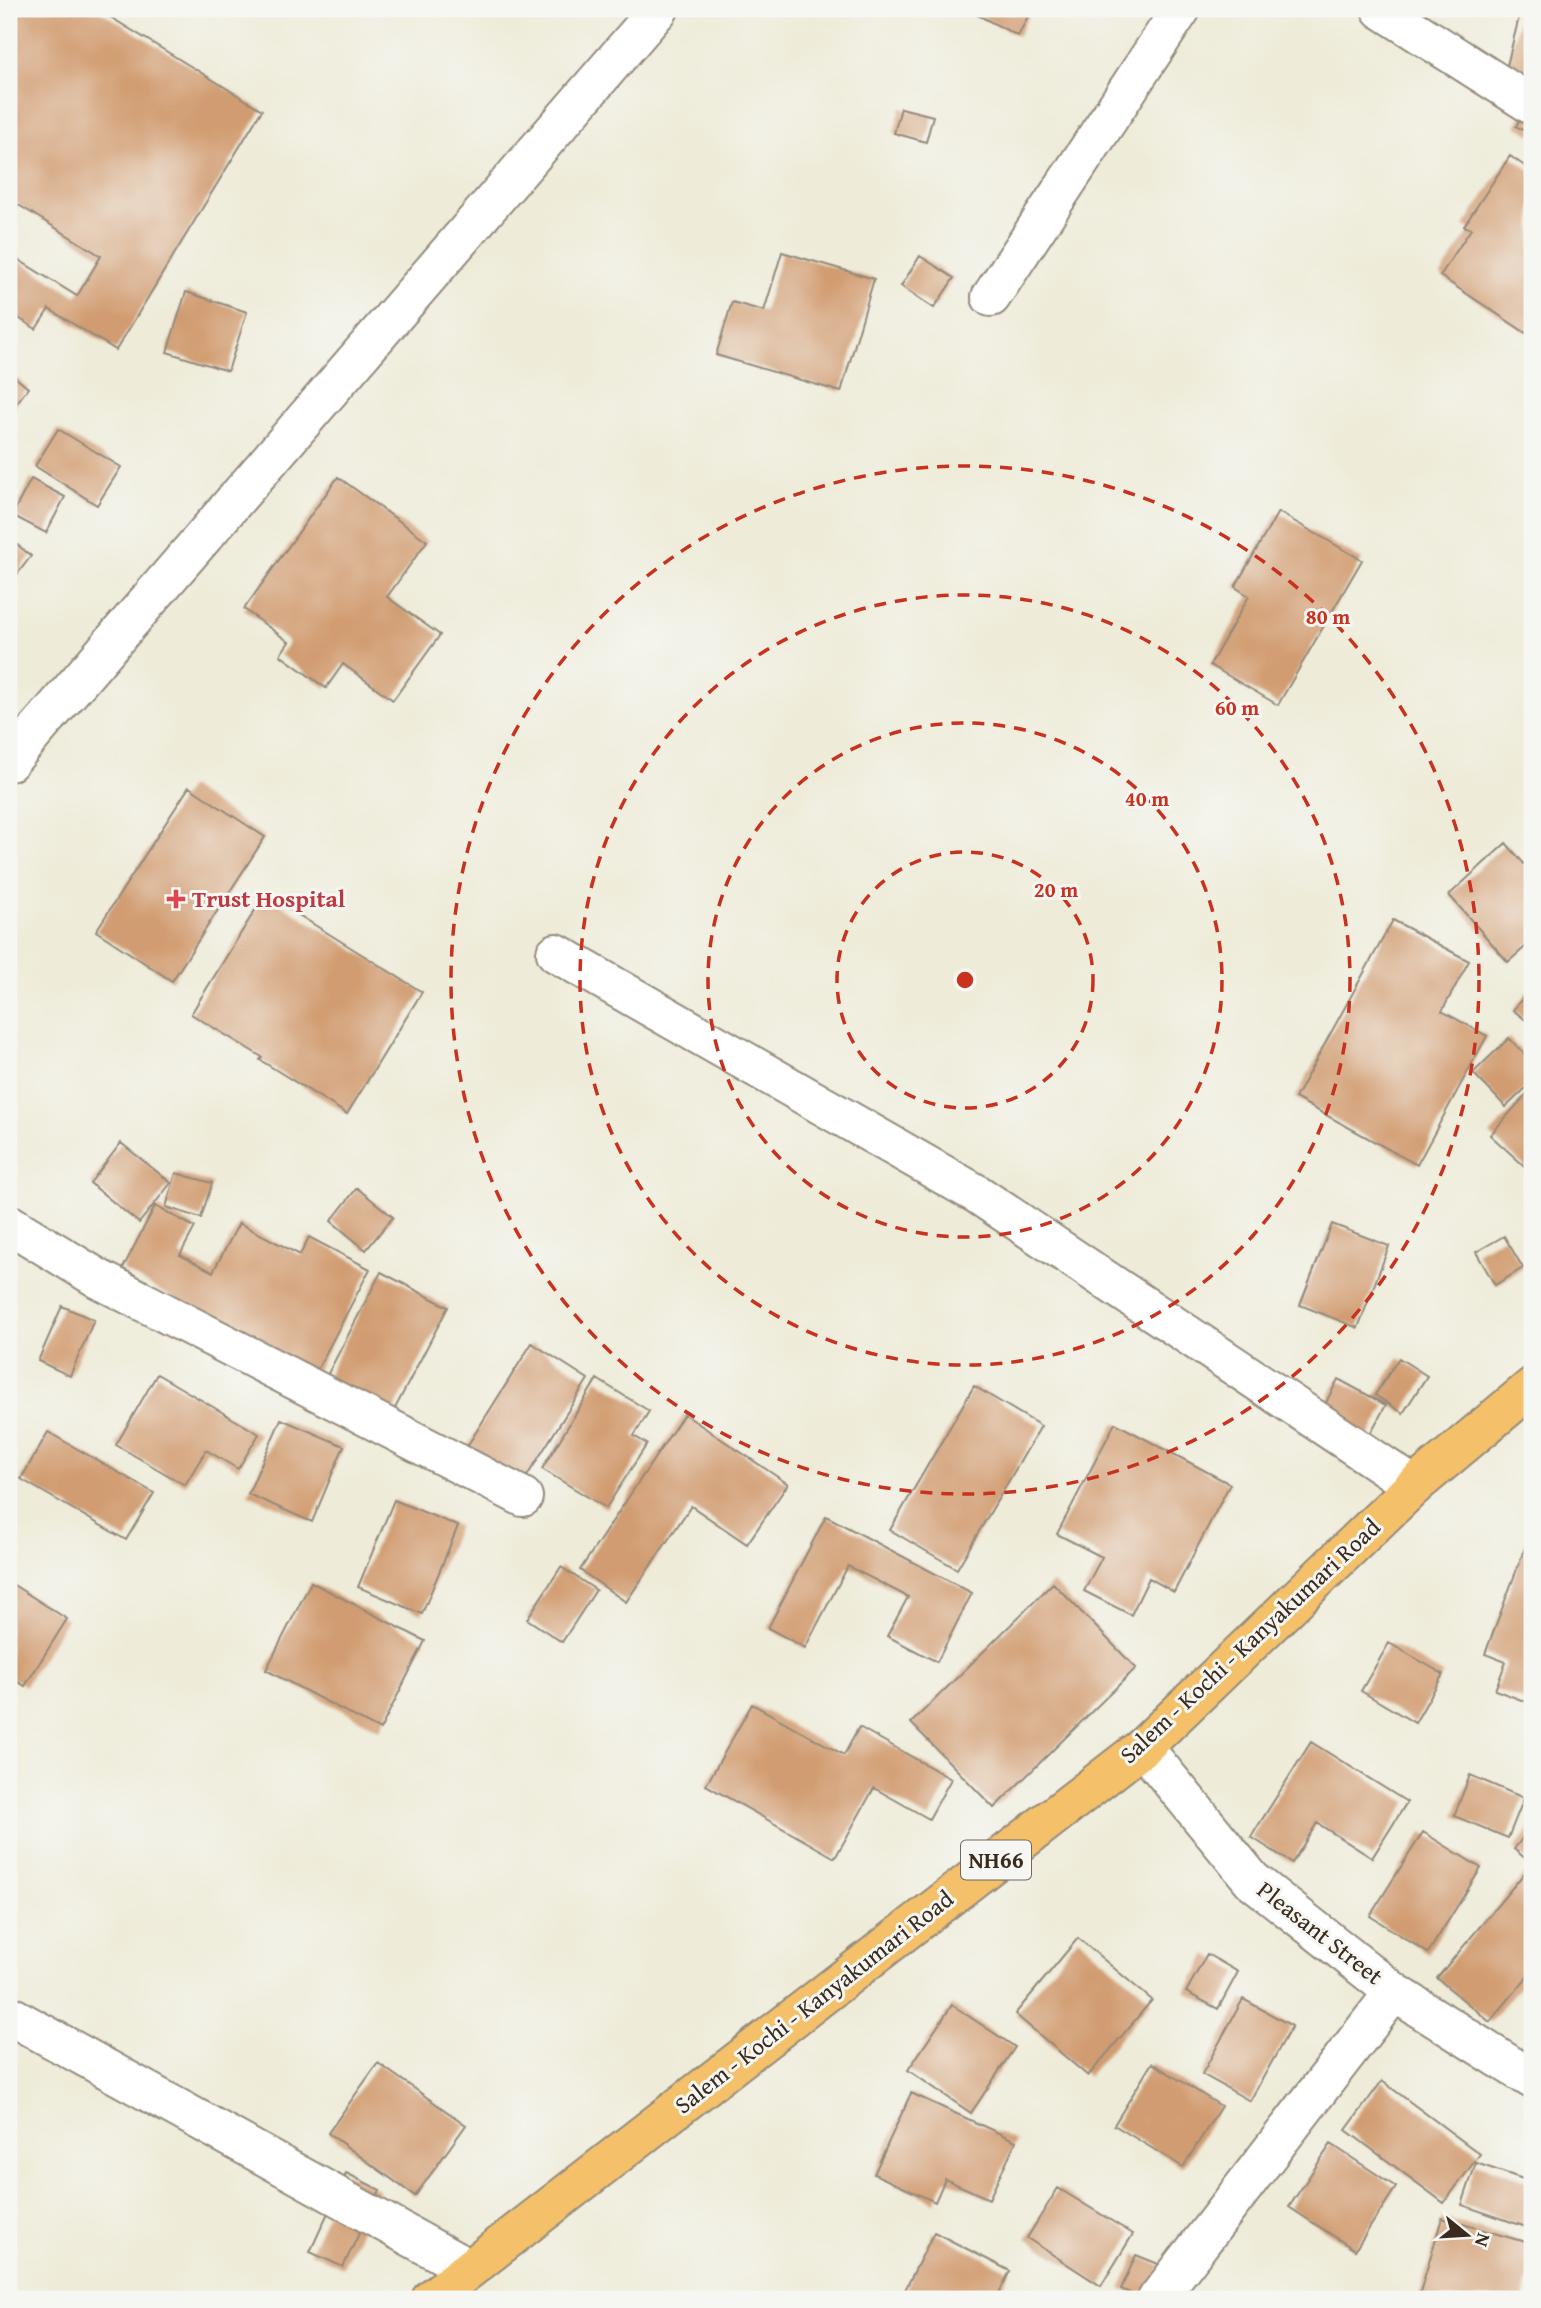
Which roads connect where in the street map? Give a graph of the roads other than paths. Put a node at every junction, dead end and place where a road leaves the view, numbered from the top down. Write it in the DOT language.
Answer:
graph roads {
  1 [pos="659,9"];
  2 [pos="1181,9"];
  3 [pos="1381,9"];
  4 [pos="1532,105"];
  5 [pos="991,297"];
  6 [pos="9,762"];
  7 [pos="556,953"];
  8 [pos="9,1224"];
  9 [pos="1532,1387"];
  10 [pos="1414,1486"];
  11 [pos="523,1497"];
  12 [pos="1143,1747"];
  13 [pos="1394,1992"];
  14 [pos="9,2015"];
  15 [pos="1532,2079"];
  16 [pos="469,2269"];
  17 [pos="431,2299"];
  18 [pos="1157,2299"];
  1 -- 6 [label="street"];
  2 -- 5 [label="street"];
  3 -- 4 [label="street"];
  7 -- 10 [label="street"];
  8 -- 11 [label="street"];
  9 -- 10 [label="highway, Salem - Kochi - Kanyakumari Road / NH66"];
  10 -- 12 [label="highway, Salem - Kochi - Kanyakumari Road / NH66"];
  12 -- 13 [label="street, Pleasant Street"];
  12 -- 16 [label="highway, Salem - Kochi - Kanyakumari Road / NH66"];
  13 -- 15 [label="street, Pleasant Street"];
  13 -- 18 [label="street"];
  14 -- 16 [label="street"];
  16 -- 17 [label="highway, Salem - Kochi - Kanyakumari Road / NH66"];
}
